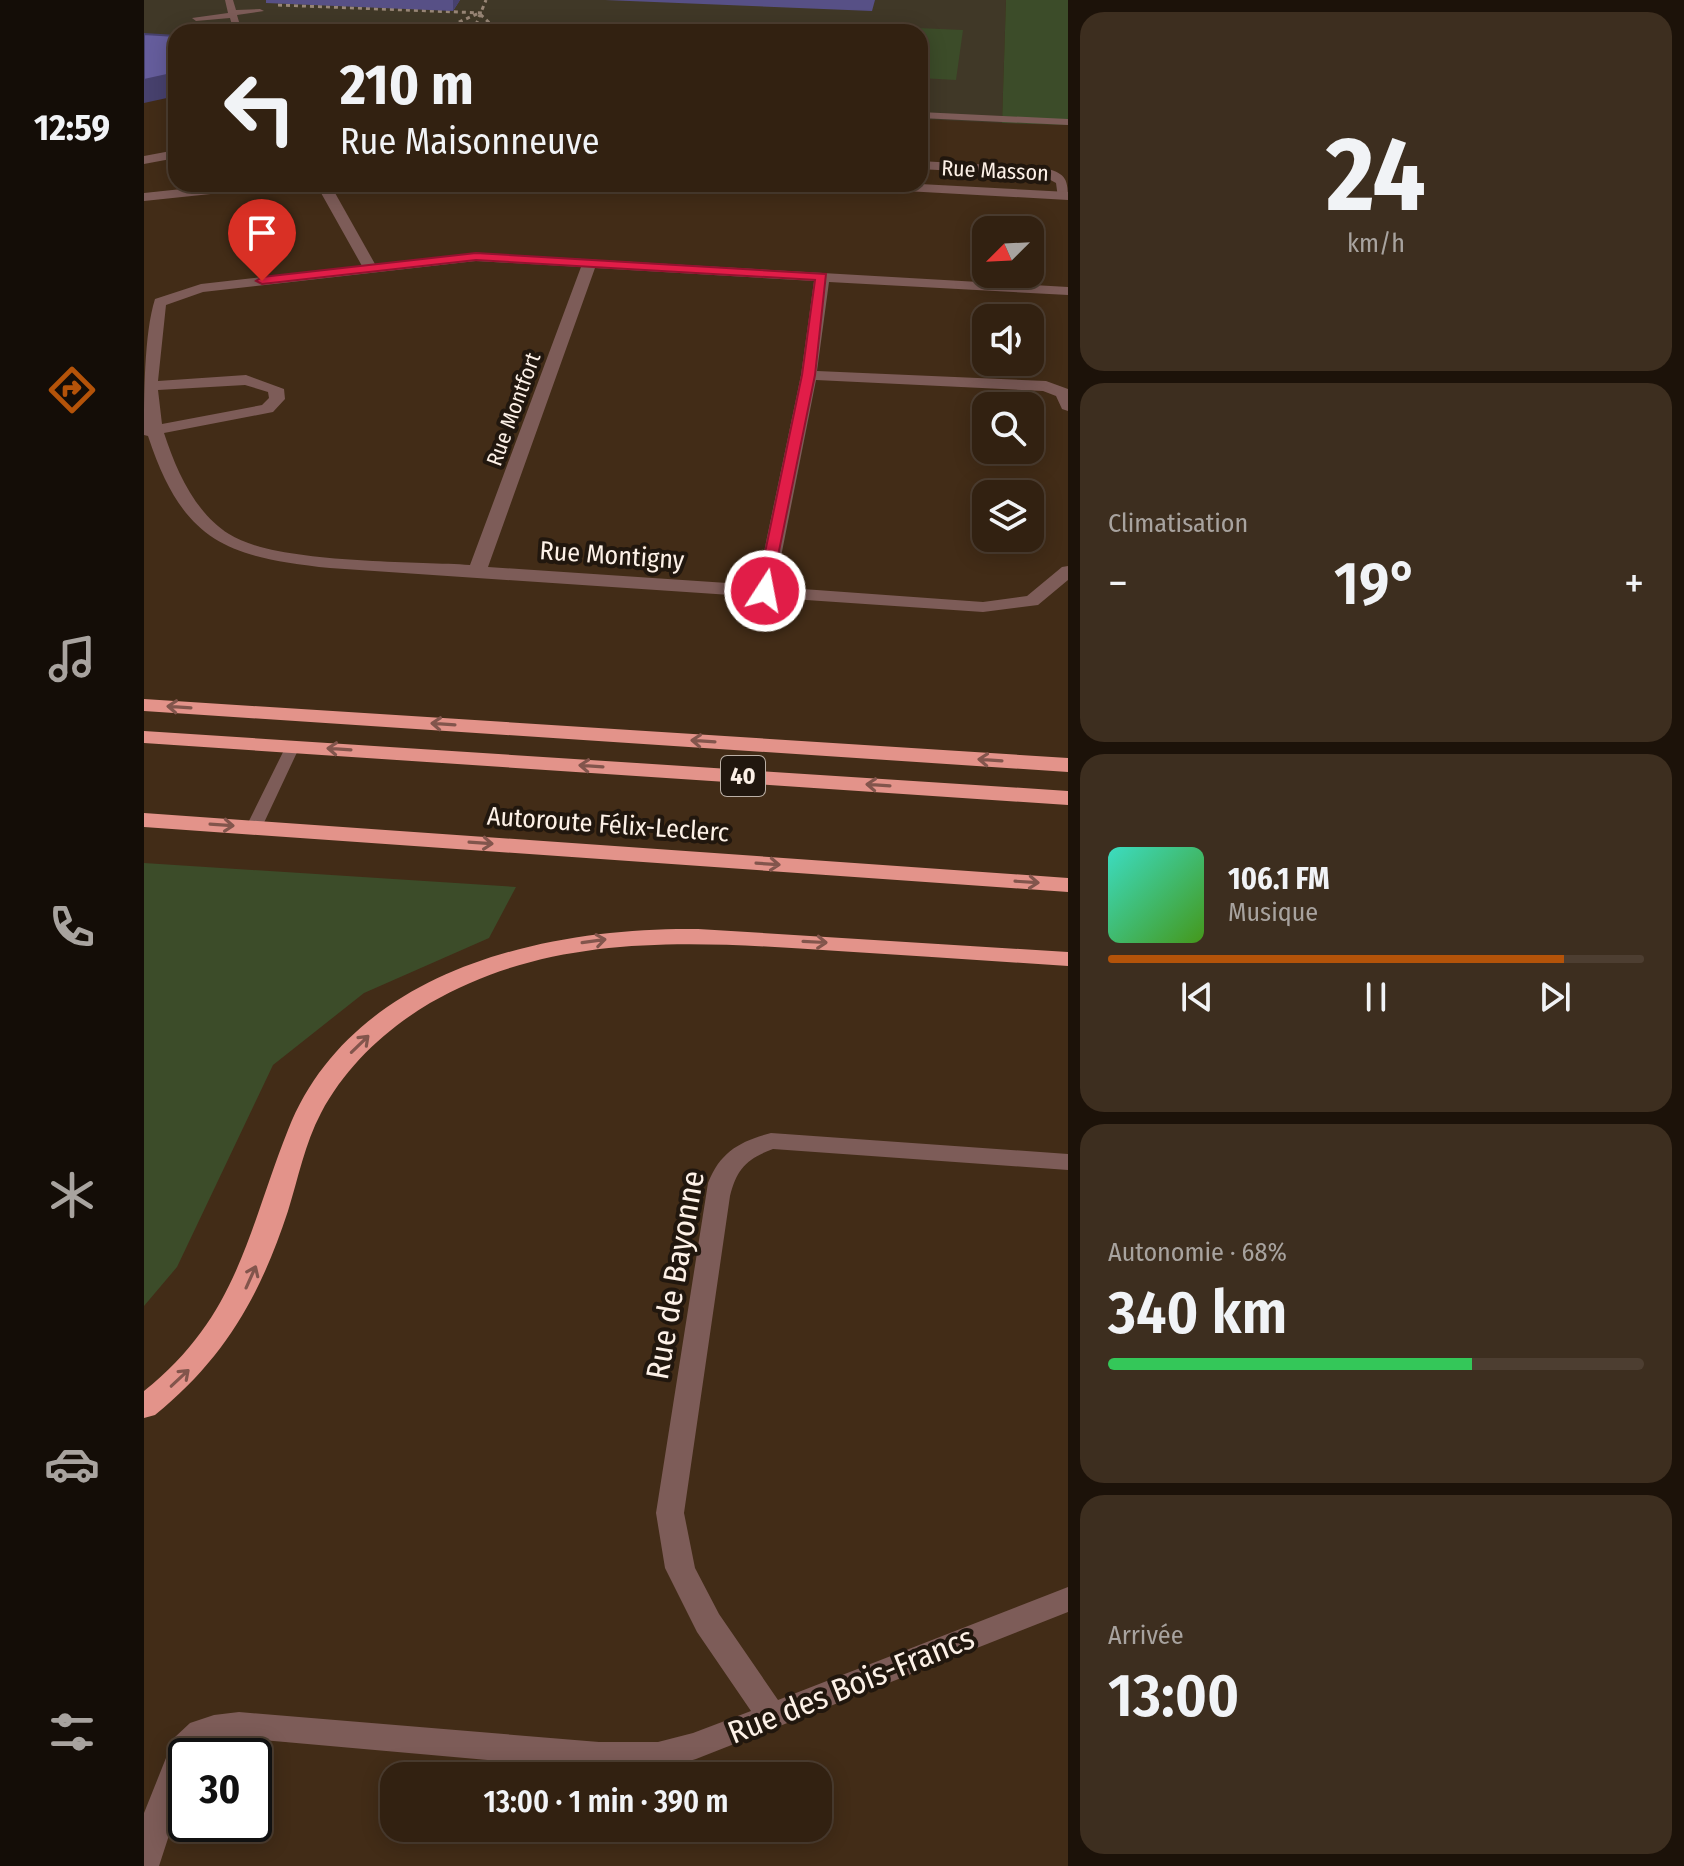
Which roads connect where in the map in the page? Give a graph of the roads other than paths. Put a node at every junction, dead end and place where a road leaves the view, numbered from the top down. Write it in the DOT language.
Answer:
graph roads {
  1 [pos="229,0"];
  2 [pos="260,11"];
  3 [pos="233,14"];
  4 [pos="196,18"];
  5 [pos="236,24"];
  6 [pos="928,115"];
  7 [pos="1068,122"];
  8 [pos="168,156"];
  9 [pos="144,160"];
  10 [pos="928,165"];
  11 [pos="928,188"];
  12 [pos="177,192"];
  13 [pos="328,192"];
  14 [pos="1066,196"];
  15 [pos="144,197"];
  16 [pos="590,262"];
  17 [pos="370,267"];
  18 [pos="822,276"];
  19 [pos="1068,291"];
  20 [pos="809,375"];
  21 [pos="146,386"];
  22 [pos="1068,406"];
  23 [pos="148,431"];
  24 [pos="477,571"];
  25 [pos="1068,571"];
  26 [pos="765,591"];
  27 [pos="144,705"];
  28 [pos="144,737"];
  29 [pos="293,746"];
  30 [pos="1068,765"];
  31 [pos="1068,798"];
  32 [pos="144,820"];
  33 [pos="254,827"];
  34 [pos="1068,885"];
  35 [pos="1068,959"];
  36 [pos="1068,1162"];
  37 [pos="144,1407"];
  38 [pos="1068,1599"];
  39 [pos="772,1717"];
  40 [pos="144,1863"];
  1 -- 3 [label="lane"];
  2 -- 3 [label="lane"];
  3 -- 4 [label="lane"];
  3 -- 5 [label="lane"];
  6 -- 7 [label="lane"];
  8 -- 9 [label="street"];
  10 -- 14 [label="street, Rue Masson"];
  11 -- 14 [label="street, Rue Masson"];
  12 -- 15 [label="street"];
  13 -- 17 [label="street"];
  16 -- 17 [label="street"];
  16 -- 18 [label="street"];
  16 -- 24 [label="street, Rue Montfort"];
  17 -- 21 [label="street, Rue Montigny"];
  18 -- 19 [label="street"];
  18 -- 20 [label="street"];
  20 -- 22 [label="street"];
  20 -- 26 [label="street"];
  21 -- 23 [label="street, Rue Montigny"];
  21 -- 23 [label="street"];
  23 -- 24 [label="street, Rue Montigny"];
  24 -- 26 [label="street, Rue Montigny"];
  25 -- 26 [label="street, Rue Montigny"];
  30 -- 27 [label="highway, one-way"];
  28 -- 29 [label="highway, 40"];
  31 -- 29 [label="highway, 40, one-way"];
  29 -- 33 [label="lane"];
  32 -- 33 [label="highway, Autoroute Félix-Leclerc, one-way"];
  33 -- 34 [label="highway, Autoroute Félix-Leclerc, one-way"];
  37 -- 35 [label="highway, one-way"];
  36 -- 39 [label="street, Rue de Bayonne"];
  38 -- 39 [label="street, Rue des Bois-Francs"];
  39 -- 40 [label="street, Rue des Bois-Francs"];
}
